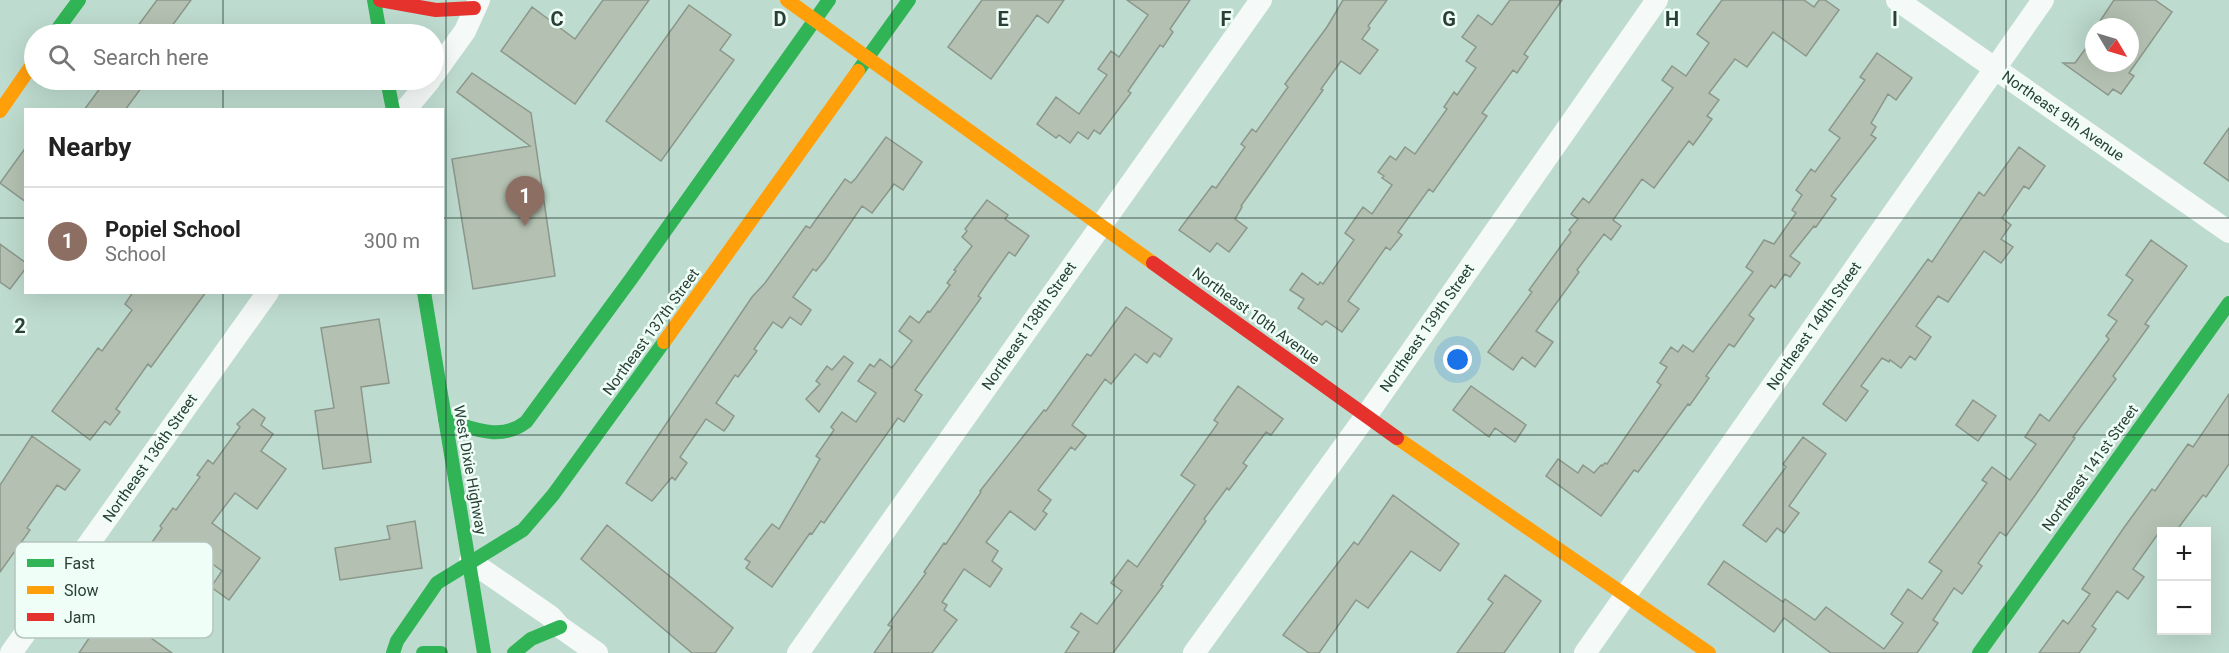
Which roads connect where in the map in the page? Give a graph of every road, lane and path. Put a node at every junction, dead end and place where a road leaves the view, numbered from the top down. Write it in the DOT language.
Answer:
graph roads {
  1 [pos="79,0"];
  2 [pos="374,0"];
  3 [pos="380,0"];
  4 [pos="787,0"];
  5 [pos="829,0"];
  6 [pos="909,0"];
  7 [pos="1261,0"];
  8 [pos="1657,0"];
  9 [pos="1897,0"];
  10 [pos="2043,0"];
  11 [pos="476,4"];
  12 [pos="814,20"];
  13 [pos="61,24"];
  14 [pos="378,24"];
  15 [pos="868,58"];
  16 [pos="444,60"];
  17 [pos="1994,68"];
  18 [pos="24,76"];
  19 [pos="389,90"];
  20 [pos="422,90"];
  21 [pos="393,108"];
  22 [pos="407,108"];
  23 [pos="0,111"];
  24 [pos="1101,224"];
  25 [pos="2229,232"];
  26 [pos="267,294"];
  27 [pos="423,294"];
  28 [pos="2229,303"];
  29 [pos="1366,416"];
  30 [pos="445,420"];
  31 [pos="90,542"];
  32 [pos="470,561"];
  33 [pos="1627,595"];
  34 [pos="560,627"];
  35 [pos="22,638"];
  36 [pos="11,653"];
  37 [pos="393,653"];
  38 [pos="423,653"];
  39 [pos="441,653"];
  40 [pos="484,653"];
  41 [pos="514,653"];
  42 [pos="597,653"];
  43 [pos="798,653"];
  44 [pos="1194,653"];
  45 [pos="1585,653"];
  46 [pos="1708,653"];
  47 [pos="1979,653"];
  1 -- 13 [label="street"];
  2 -- 14 [label="street"];
  3 -- 11 [label="street"];
  4 -- 12 [label="street, Northeast 10th Avenue"];
  5 -- 12 [label="street"];
  6 -- 15 [label="street, Northeast 137th Street"];
  7 -- 24 [label="street, Northeast 138th Street"];
  8 -- 29 [label="street, Northeast 139th Street"];
  9 -- 17 [label="street, Northeast 9th Avenue"];
  10 -- 17 [label="street, Northeast 140th Street"];
  11 -- 16 [label="street"];
  12 -- 15 [label="street, Northeast 10th Avenue"];
  12 -- 30 [label="street"];
  15 -- 24 [label="street, Northeast 10th Avenue"];
  15 -- 32 [label="street, Northeast 137th Street"];
  17 -- 25 [label="street, Northeast 9th Avenue"];
  17 -- 33 [label="street, Northeast 140th Street"];
  18 -- 23 [label="street"];
  19 -- 21 [label="street"];
  20 -- 22 [label="street"];
  24 -- 29 [label="street, Northeast 10th Avenue"];
  24 -- 43 [label="street, Northeast 138th Street"];
  26 -- 31 [label="street, Northeast 136th Street"];
  27 -- 30 [label="street, West Dixie Highway"];
  28 -- 47 [label="street, Northeast 141st Street"];
  29 -- 33 [label="street, Northeast 10th Avenue"];
  29 -- 44 [label="street, Northeast 139th Street"];
  30 -- 32 [label="street, West Dixie Highway"];
  32 -- 34 [label="street"];
  32 -- 37 [label="street, Northeast 137th Street"];
  32 -- 40 [label="street, West Dixie Highway"];
  33 -- 45 [label="street, Northeast 140th Street"];
  33 -- 46 [label="street, Northeast 10th Avenue"];
  34 -- 41 [label="street"];
  34 -- 42 [label="street"];
  35 -- 36 [label="street, Northeast 136th Street"];
  38 -- 39 [label="street"];
}
